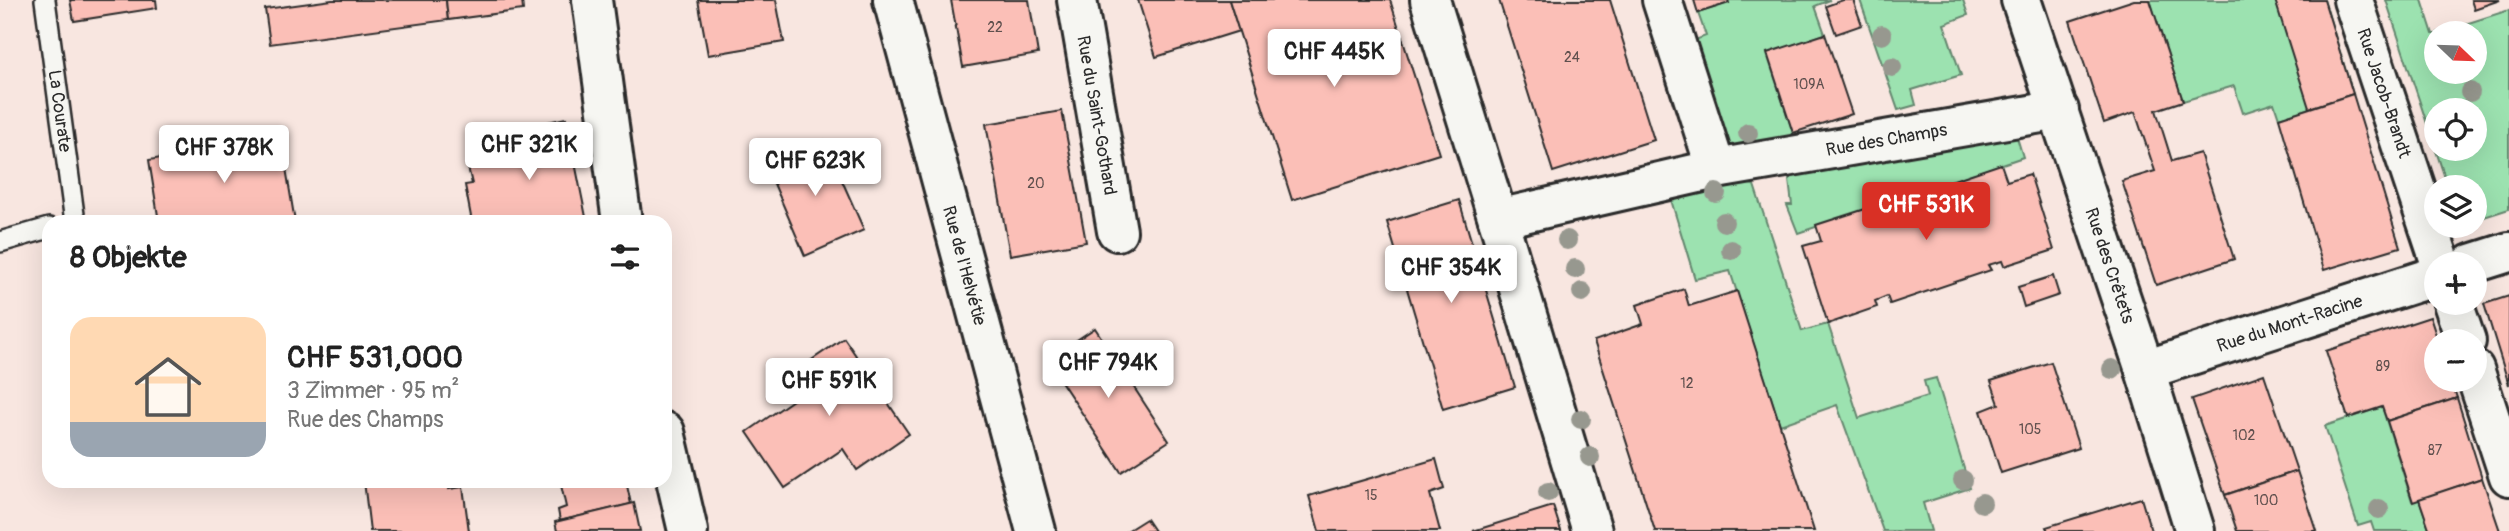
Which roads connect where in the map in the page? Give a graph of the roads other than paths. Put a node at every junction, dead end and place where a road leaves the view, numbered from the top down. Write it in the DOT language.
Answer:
graph roads {
  1 [pos="45,0"];
  2 [pos="592,0"];
  3 [pos="892,0"];
  4 [pos="1077,0"];
  5 [pos="1430,0"];
  6 [pos="1662,0"];
  7 [pos="2021,0"];
  8 [pos="2353,0"];
  9 [pos="2059,110"];
  10 [pos="1716,169"];
  11 [pos="73,215"];
  12 [pos="621,215"];
  13 [pos="1498,219"];
  14 [pos="42,230"];
  15 [pos="1117,231"];
  16 [pos="0,242"];
  17 [pos="2437,252"];
  18 [pos="2509,252"];
  19 [pos="2487,259"];
  20 [pos="2424,280"];
  21 [pos="2145,370"];
  22 [pos="2482,392"];
  23 [pos="672,462"];
  24 [pos="2509,476"];
  25 [pos="688,531"];
  26 [pos="1036,531"];
  27 [pos="1591,531"];
  28 [pos="2195,531"];
  1 -- 11 [label="lane, La Courate"];
  2 -- 12 [label="street"];
  3 -- 26 [label="street, Rue de l'Helvétie"];
  4 -- 15 [label="street, Rue du Saint-Gothard"];
  5 -- 13 [label="street"];
  6 -- 10 [label="street"];
  7 -- 9 [label="street, Rue des Crêtets"];
  8 -- 17 [label="street, Rue Jacob-Brandt"];
  9 -- 10 [label="street, Rue des Champs"];
  9 -- 21 [label="street, Rue des Crêtets"];
  10 -- 13 [label="street, Rue des Champs"];
  13 -- 27 [label="street"];
  14 -- 16 [label="lane"];
  18 -- 19 [label="street"];
  20 -- 21 [label="street, Rue du Mont-Racine"];
  21 -- 28 [label="street, Rue des Crêtets"];
  22 -- 24 [label="street"];
  23 -- 25 [label="street"];
}
